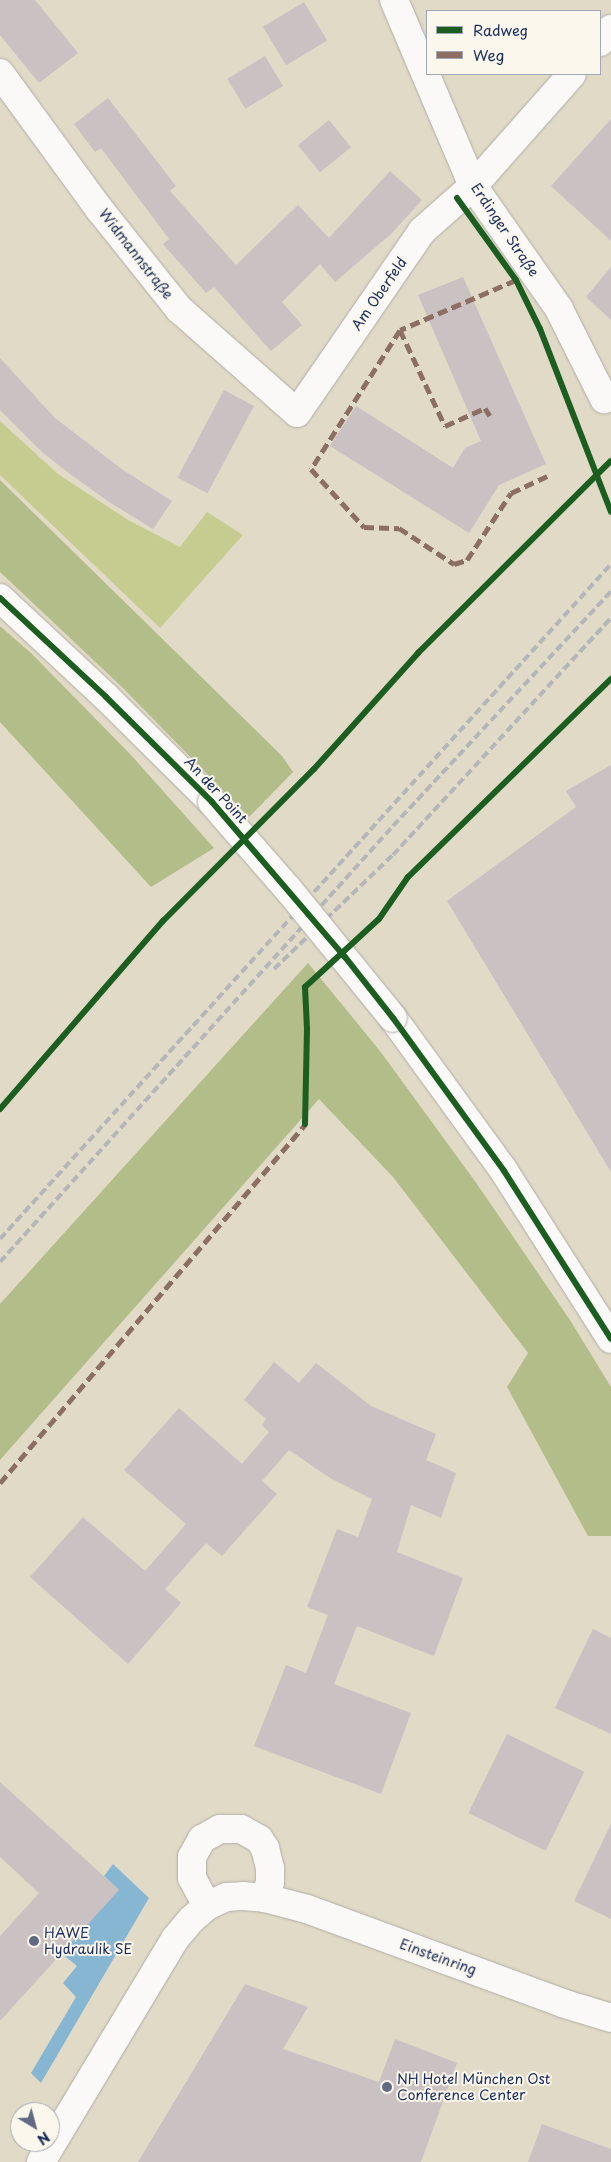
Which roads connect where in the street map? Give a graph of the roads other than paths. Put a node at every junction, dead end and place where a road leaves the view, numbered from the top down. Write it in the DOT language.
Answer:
graph roads {
  1 [pos="394,0"];
  2 [pos="611,29"];
  3 [pos="601,41"];
  4 [pos="0,73"];
  5 [pos="571,75"];
  6 [pos="473,186"];
  7 [pos="604,399"];
  8 [pos="297,413"];
  9 [pos="0,598"];
  10 [pos="611,1339"];
  11 [pos="265,1898"];
  12 [pos="208,1906"];
  13 [pos="611,2018"];
  14 [pos="41,2162"];
  1 -- 6 [label="street, Erdinger Straße"];
  2 -- 3 [label="street"];
  4 -- 8 [label="street, Widmannstraße"];
  5 -- 6 [label="street, Am Oberfeld"];
  6 -- 7 [label="street, Erdinger Straße"];
  6 -- 8 [label="street, Am Oberfeld"];
  9 -- 10 [label="street, An der Point, bridge"];
  11 -- 12 [label="street, Einsteinring"];
  11 -- 12 [label="street"];
  11 -- 13 [label="street, Einsteinring"];
  12 -- 14 [label="street, Einsteinring"];
}
